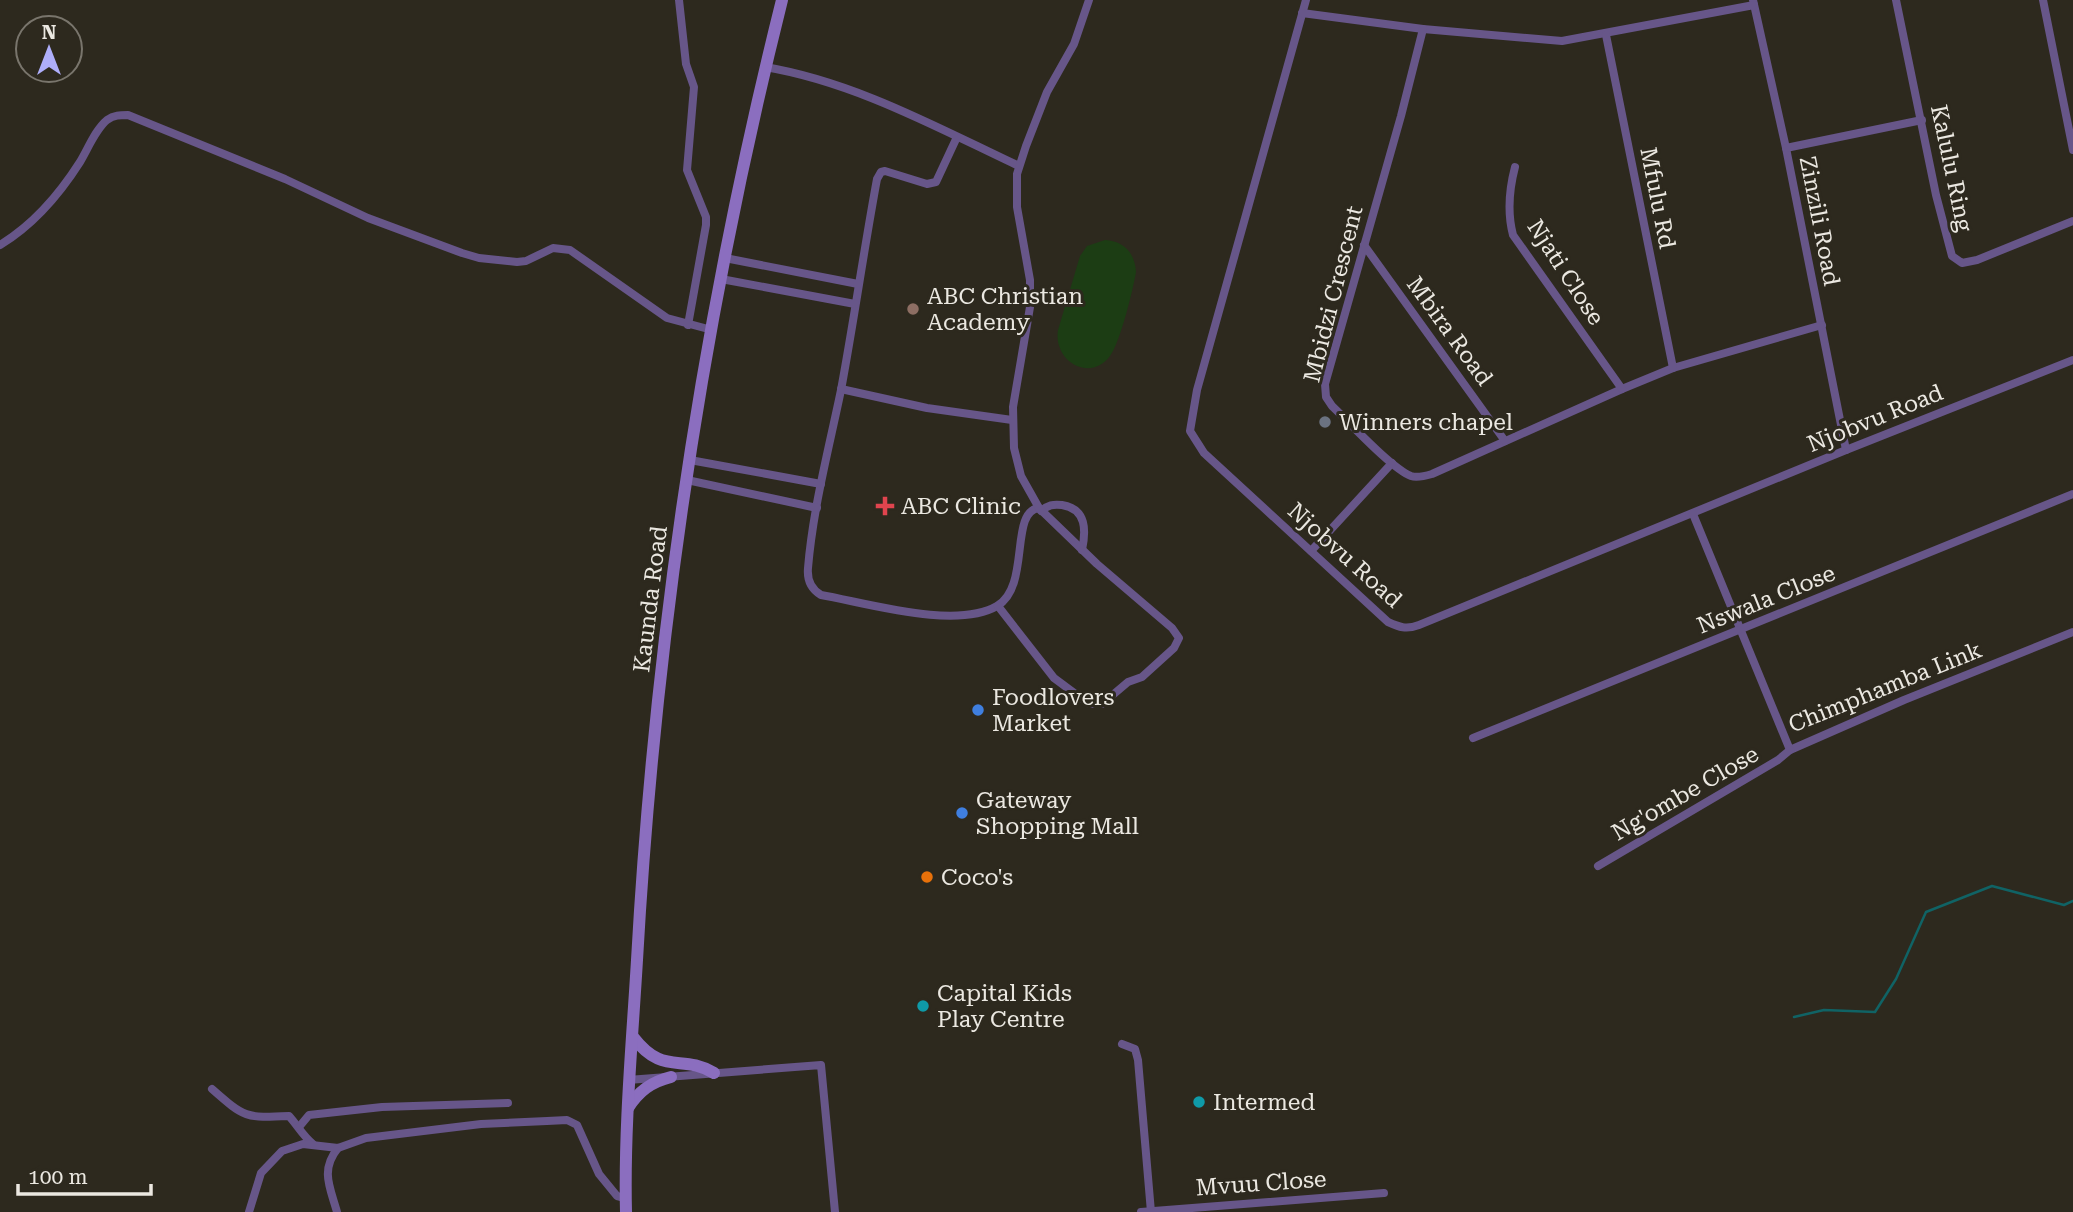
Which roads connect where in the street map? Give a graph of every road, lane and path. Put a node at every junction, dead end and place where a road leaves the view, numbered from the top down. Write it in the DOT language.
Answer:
graph roads {
  1 [pos="680,0"];
  2 [pos="782,0"];
  3 [pos="1089,0"];
  4 [pos="1306,0"];
  5 [pos="1896,0"];
  6 [pos="2043,0"];
  7 [pos="1754,3"];
  8 [pos="1302,13"];
  9 [pos="1423,29"];
  10 [pos="1606,35"];
  11 [pos="765,67"];
  12 [pos="1922,120"];
  13 [pos="957,137"];
  14 [pos="1786,148"];
  15 [pos="2073,150"];
  16 [pos="1019,166"];
  17 [pos="1516,167"];
  18 [pos="2073,221"];
  19 [pos="0,245"];
  20 [pos="1364,245"];
  21 [pos="725,258"];
  22 [pos="721,279"];
  23 [pos="858,284"];
  24 [pos="855,304"];
  25 [pos="688,325"];
  26 [pos="1822,325"];
  27 [pos="712,330"];
  28 [pos="2073,360"];
  29 [pos="1673,368"];
  30 [pos="841,389"];
  31 [pos="1622,389"];
  32 [pos="1012,420"];
  33 [pos="1505,440"];
  34 [pos="1846,450"];
  35 [pos="690,460"];
  36 [pos="1391,463"];
  37 [pos="687,481"];
  38 [pos="821,484"];
  39 [pos="2073,495"];
  40 [pos="817,508"];
  41 [pos="1040,510"];
  42 [pos="1693,514"];
  43 [pos="1082,550"];
  44 [pos="1311,551"];
  45 [pos="998,606"];
  46 [pos="1740,630"];
  47 [pos="2073,632"];
  48 [pos="1473,738"];
  49 [pos="1790,750"];
  50 [pos="1598,866"];
  51 [pos="633,1037"];
  52 [pos="1122,1044"];
  53 [pos="714,1073"];
  54 [pos="671,1077"];
  55 [pos="628,1080"];
  56 [pos="212,1089"];
  57 [pos="508,1103"];
  58 [pos="626,1111"];
  59 [pos="309,1115"];
  60 [pos="289,1116"];
  61 [pos="299,1127"];
  62 [pos="313,1144"];
  63 [pos="338,1148"];
  64 [pos="1384,1193"];
  65 [pos="625,1198"];
  66 [pos="249,1212"];
  67 [pos="337,1212"];
  68 [pos="626,1212"];
  69 [pos="835,1212"];
  70 [pos="1141,1212"];
  71 [pos="1152,1212"];
  1 -- 25 [label="street"];
  2 -- 11 [label="main road, Kaunda Road"];
  3 -- 16 [label="street"];
  4 -- 8 [label="street, Njobvu Road"];
  5 -- 12 [label="street, Kalulu Ring"];
  6 -- 15 [label="street"];
  7 -- 10 [label="street"];
  7 -- 14 [label="street, Zinzili Road"];
  8 -- 9 [label="street"];
  8 -- 44 [label="street, Njobvu Road"];
  9 -- 10 [label="street"];
  9 -- 20 [label="street, Mbidzi Crescent"];
  10 -- 29 [label="street, Mfulu Rd"];
  11 -- 13 [label="street"];
  11 -- 21 [label="main road, Kaunda Road"];
  12 -- 14 [label="street"];
  12 -- 18 [label="street, Kalulu Ring"];
  13 -- 16 [label="street"];
  13 -- 23 [label="street"];
  14 -- 26 [label="street, Zinzili Road"];
  16 -- 32 [label="street"];
  17 -- 31 [label="street, Njati Close"];
  19 -- 25 [label="street"];
  20 -- 33 [label="street, Mbira Road"];
  20 -- 36 [label="street, Mbidzi Crescent"];
  21 -- 22 [label="main road, Kaunda Road"];
  21 -- 23 [label="street"];
  22 -- 24 [label="street"];
  22 -- 27 [label="main road, Kaunda Road"];
  23 -- 24 [label="street"];
  24 -- 30 [label="street"];
  25 -- 27 [label="street"];
  26 -- 29 [label="street, Mbidzi Crescent"];
  26 -- 34 [label="street, Zinzili Road"];
  27 -- 35 [label="main road, Kaunda Road"];
  28 -- 34 [label="street, Njobvu Road"];
  29 -- 31 [label="street, Mbidzi Crescent"];
  30 -- 32 [label="street"];
  30 -- 38 [label="street"];
  31 -- 33 [label="street, Mbidzi Crescent"];
  32 -- 41 [label="street"];
  33 -- 36 [label="street, Mbidzi Crescent"];
  34 -- 42 [label="street, Njobvu Road"];
  35 -- 37 [label="main road, Kaunda Road"];
  35 -- 38 [label="street"];
  36 -- 44 [label="street"];
  37 -- 40 [label="street"];
  37 -- 51 [label="main road, Kaunda Road"];
  38 -- 40 [label="street"];
  39 -- 46 [label="street, Nswala Close"];
  40 -- 45 [label="street"];
  41 -- 43 [label="street"];
  41 -- 43 [label="street"];
  41 -- 45 [label="street"];
  42 -- 44 [label="street, Njobvu Road"];
  42 -- 46 [label="street, Chimphamba Link"];
  43 -- 45 [label="street"];
  46 -- 48 [label="street, Nswala Close"];
  46 -- 49 [label="street, Chimphamba Link"];
  47 -- 49 [label="street, Chimphamba Link"];
  49 -- 50 [label="street, Ng'ombe Close"];
  51 -- 53 [label="main road"];
  51 -- 55 [label="main road, Kaunda Road"];
  52 -- 71 [label="street"];
  53 -- 54 [label="street"];
  53 -- 69 [label="street"];
  54 -- 55 [label="street"];
  54 -- 58 [label="main road"];
  55 -- 58 [label="main road, Kaunda Road"];
  56 -- 60 [label="street"];
  57 -- 59 [label="street"];
  58 -- 65 [label="main road, Kaunda Road"];
  59 -- 60 [label="street"];
  59 -- 61 [label="street"];
  60 -- 61 [label="street"];
  61 -- 62 [label="street"];
  62 -- 63 [label="street"];
  62 -- 66 [label="street"];
  63 -- 65 [label="street"];
  63 -- 67 [label="street"];
  64 -- 71 [label="street, Mvuu Close"];
  65 -- 68 [label="main road, Kaunda Road"];
  70 -- 71 [label="street, Mvuu Close"];
}
